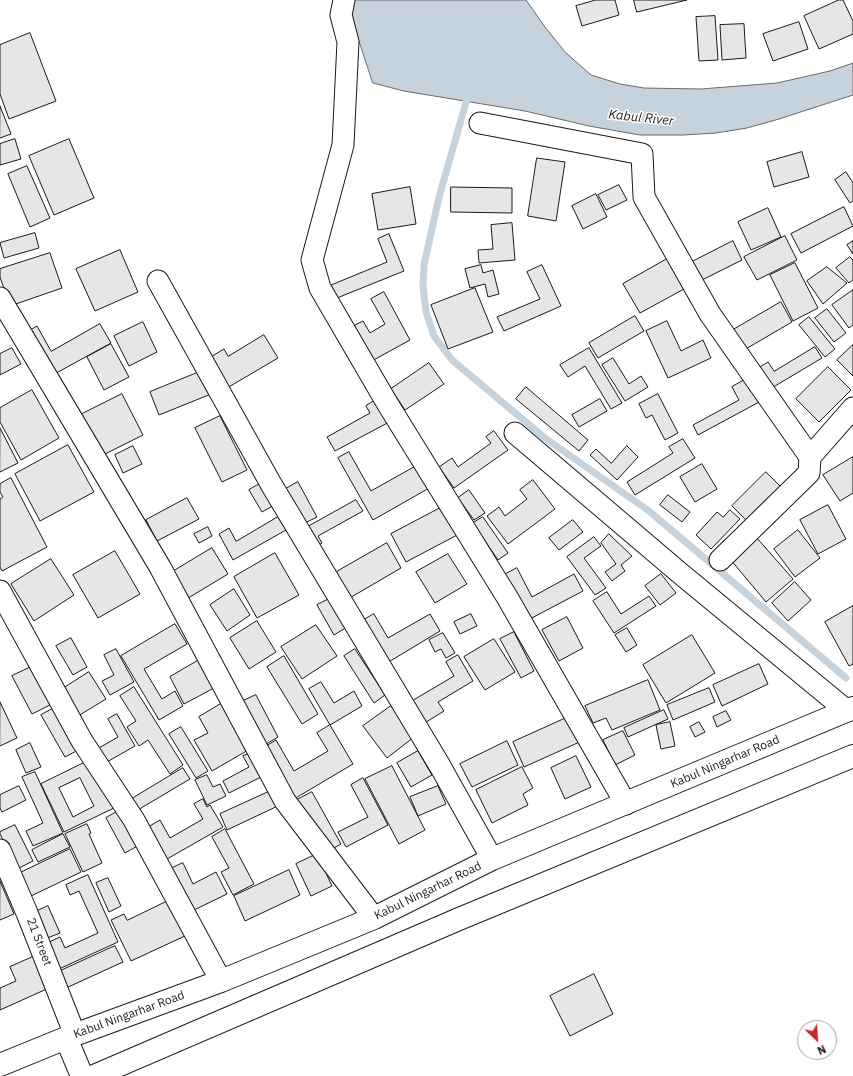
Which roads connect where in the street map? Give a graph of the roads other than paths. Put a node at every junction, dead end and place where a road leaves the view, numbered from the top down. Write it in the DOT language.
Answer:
graph roads {
  1 [pos="343,7"];
  2 [pos="480,123"];
  3 [pos="158,281"];
  4 [pos="0,298"];
  5 [pos="853,408"];
  6 [pos="515,433"];
  7 [pos="810,456"];
  8 [pos="720,560"];
  9 [pos="0,591"];
  10 [pos="850,710"];
  11 [pos="853,756"];
  12 [pos="626,804"];
  13 [pos="0,850"];
  14 [pos="492,859"];
  15 [pos="374,918"];
  16 [pos="221,981"];
  17 [pos="70,1037"];
  18 [pos="0,1065"];
  19 [pos="82,1076"];
  20 [pos="94,1076"];
  1 -- 12 [label="street"];
  2 -- 7 [label="street"];
  3 -- 14 [label="street"];
  4 -- 15 [label="street"];
  5 -- 7 [label="street"];
  6 -- 10 [label="street"];
  7 -- 8 [label="street"];
  9 -- 16 [label="street"];
  10 -- 12 [label="highway, Kabul Ningarhar Road"];
  11 -- 20 [label="highway"];
  12 -- 14 [label="highway, Kabul Ningarhar Road"];
  13 -- 17 [label="street, 21 Street"];
  14 -- 15 [label="highway, Kabul Ningarhar Road"];
  15 -- 16 [label="highway, Kabul Ningarhar Road"];
  16 -- 17 [label="highway, Kabul Ningarhar Road"];
  17 -- 18 [label="highway, Kabul Ningarhar Road"];
  17 -- 19 [label="highway"];
}
